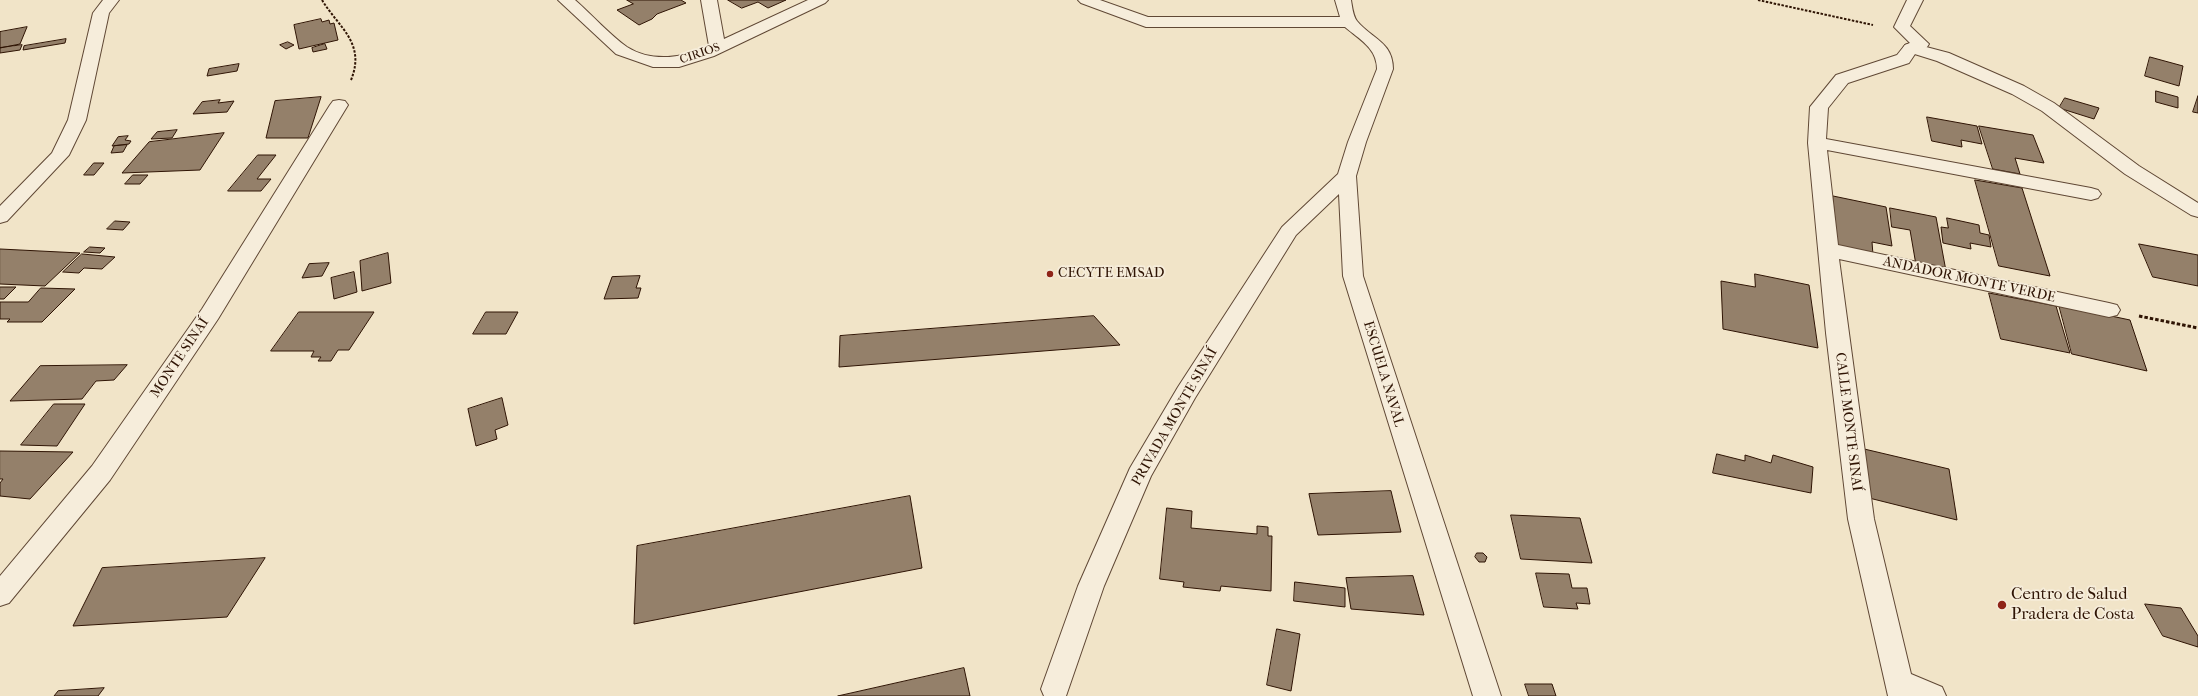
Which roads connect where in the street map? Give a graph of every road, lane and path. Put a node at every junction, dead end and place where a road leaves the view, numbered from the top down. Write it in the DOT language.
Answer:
graph roads {
  1 [pos="111,0"];
  2 [pos="322,0"];
  3 [pos="566,0"];
  4 [pos="709,0"];
  5 [pos="820,0"];
  6 [pos="1343,0"];
  7 [pos="1758,0"];
  8 [pos="1915,0"];
  9 [pos="1089,1"];
  10 [pos="1349,22"];
  11 [pos="1909,39"];
  12 [pos="718,48"];
  13 [pos="339,105"];
  14 [pos="1817,143"];
  15 [pos="1347,176"];
  16 [pos="2091,194"];
  17 [pos="2198,211"];
  18 [pos="0,217"];
  19 [pos="1829,250"];
  20 [pos="2109,310"];
  21 [pos="2198,328"];
  22 [pos="0,595"];
  23 [pos="1055,688"];
  24 [pos="1901,689"];
  25 [pos="1487,696"];
  26 [pos="1932,696"];
  1 -- 18 [label="street"];
  2 -- 13 [label="path"];
  3 -- 12 [label="street, CIRIOS"];
  4 -- 12 [label="street"];
  5 -- 12 [label="street, CIRIOS"];
  6 -- 10 [label="street"];
  7 -- 11 [label="path"];
  8 -- 11 [label="street"];
  9 -- 10 [label="street"];
  10 -- 15 [label="street, ESCUELA NAVAL"];
  11 -- 14 [label="street, CALLE MONTE SINAÍ"];
  11 -- 17 [label="street"];
  13 -- 22 [label="street, MONTE SINAÍ"];
  14 -- 16 [label="street"];
  14 -- 19 [label="street, CALLE MONTE SINAÍ"];
  15 -- 23 [label="street, PRIVADA MONTE SINAÍ"];
  15 -- 25 [label="street, ESCUELA NAVAL"];
  19 -- 20 [label="street, ANDADOR MONTE VERDE"];
  19 -- 24 [label="street, CALLE MONTE SINAÍ"];
  20 -- 21 [label="path"];
  24 -- 26 [label="street"];
}
